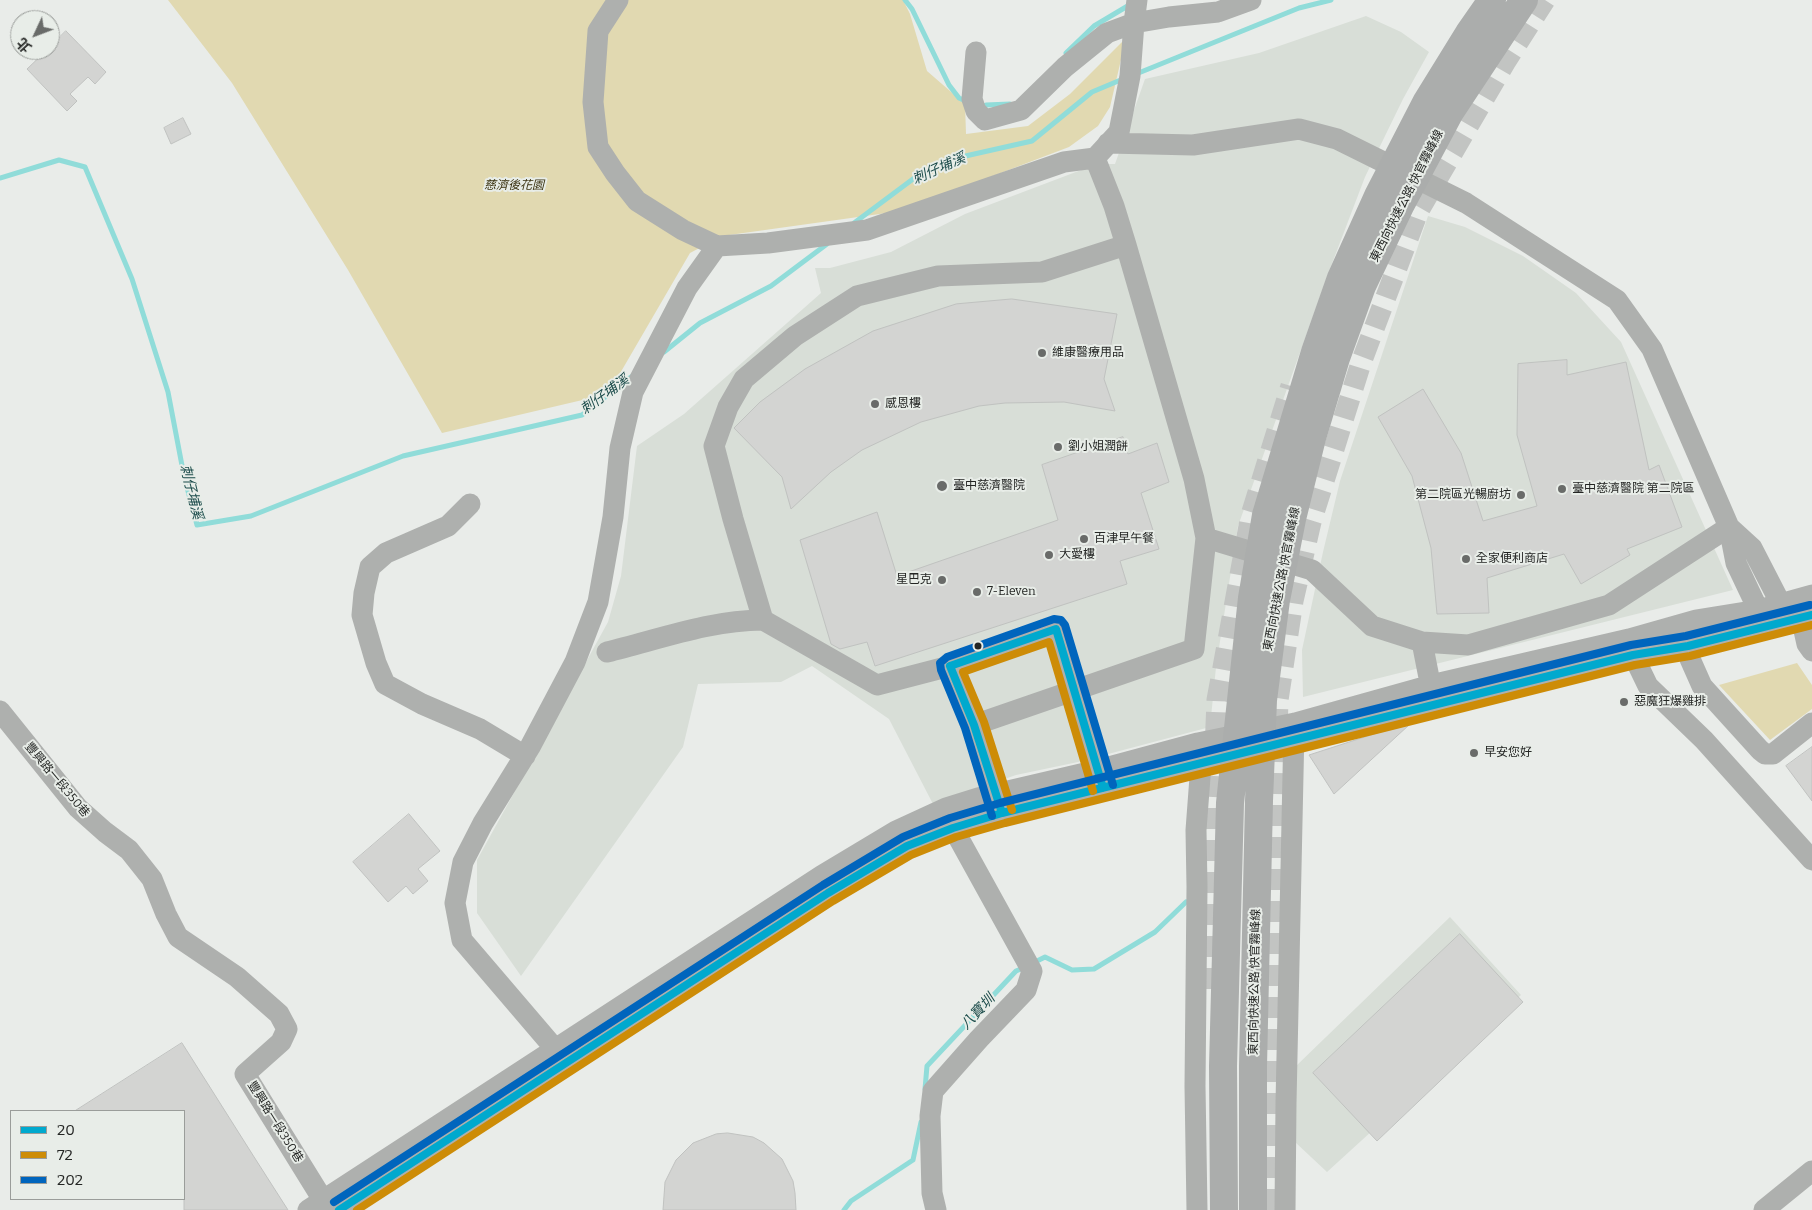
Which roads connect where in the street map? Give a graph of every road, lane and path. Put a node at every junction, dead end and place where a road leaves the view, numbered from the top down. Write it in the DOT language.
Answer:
graph roads {
  1 [pos="618,0"];
  2 [pos="1138,0"];
  3 [pos="1251,0"];
  4 [pos="1492,0"];
  5 [pos="1524,0"];
  6 [pos="1134,23"];
  7 [pos="976,52"];
  8 [pos="1102,151"];
  9 [pos="1126,245"];
  10 [pos="717,246"];
  11 [pos="470,504"];
  12 [pos="1729,527"];
  13 [pos="1206,538"];
  14 [pos="1812,595"];
  15 [pos="1796,614"];
  16 [pos="1762,618"];
  17 [pos="763,620"];
  18 [pos="1422,642"];
  19 [pos="1688,646"];
  20 [pos="1631,647"];
  21 [pos="1812,650"];
  22 [pos="607,652"];
  23 [pos="950,666"];
  24 [pos="1075,691"];
  25 [pos="1433,695"];
  26 [pos="0,711"];
  27 [pos="1812,723"];
  28 [pos="974,725"];
  29 [pos="1294,732"];
  30 [pos="1198,742"];
  31 [pos="525,756"];
  32 [pos="1201,764"];
  33 [pos="1100,779"];
  34 [pos="999,804"];
  35 [pos="946,808"];
  36 [pos="953,828"];
  37 [pos="1812,860"];
  38 [pos="560,1056"];
  39 [pos="1812,1171"];
  40 [pos="325,1207"];
  41 [pos="936,1210"];
  42 [pos="1197,1210"];
  43 [pos="1224,1210"];
  44 [pos="1252,1210"];
  45 [pos="1286,1210"];
  46 [pos="1764,1210"];
  1 -- 10 [label="street"];
  2 -- 6 [label="street"];
  3 -- 6 [label="street"];
  4 -- 43 [label="highway, 東西向快速公路 快官霧峰線, bridge"];
  5 -- 44 [label="highway, 東西向快速公路 快官霧峰線, bridge"];
  6 -- 7 [label="street"];
  6 -- 8 [label="street"];
  8 -- 9 [label="street"];
  8 -- 10 [label="street"];
  8 -- 12 [label="street"];
  9 -- 13 [label="street"];
  9 -- 17 [label="street"];
  10 -- 31 [label="street"];
  11 -- 31 [label="street"];
  12 -- 15 [label="street"];
  12 -- 16 [label="street"];
  12 -- 18 [label="street"];
  13 -- 18 [label="street"];
  13 -- 24 [label="street"];
  14 -- 15 [label="street"];
  15 -- 16 [label="street"];
  15 -- 21 [label="street"];
  16 -- 19 [label="street"];
  16 -- 20 [label="street"];
  17 -- 22 [label="street"];
  17 -- 23 [label="street"];
  18 -- 25 [label="street"];
  19 -- 20 [label="street"];
  19 -- 27 [label="street"];
  20 -- 25 [label="street"];
  20 -- 37 [label="street"];
  23 -- 24 [label="street"];
  23 -- 28 [label="street"];
  24 -- 28 [label="street"];
  24 -- 33 [label="street"];
  25 -- 29 [label="street"];
  26 -- 40 [label="street, 豐興路一段350巷"];
  28 -- 34 [label="street"];
  29 -- 30 [label="street"];
  29 -- 32 [label="street"];
  29 -- 45 [label="street"];
  30 -- 32 [label="street"];
  30 -- 33 [label="street"];
  31 -- 38 [label="street"];
  32 -- 33 [label="street"];
  32 -- 42 [label="street"];
  33 -- 34 [label="street"];
  34 -- 35 [label="street"];
  34 -- 36 [label="street"];
  35 -- 36 [label="street"];
  35 -- 38 [label="street"];
  36 -- 38 [label="street"];
  36 -- 41 [label="street"];
  38 -- 40 [label="street"];
  39 -- 46 [label="street"];
}
